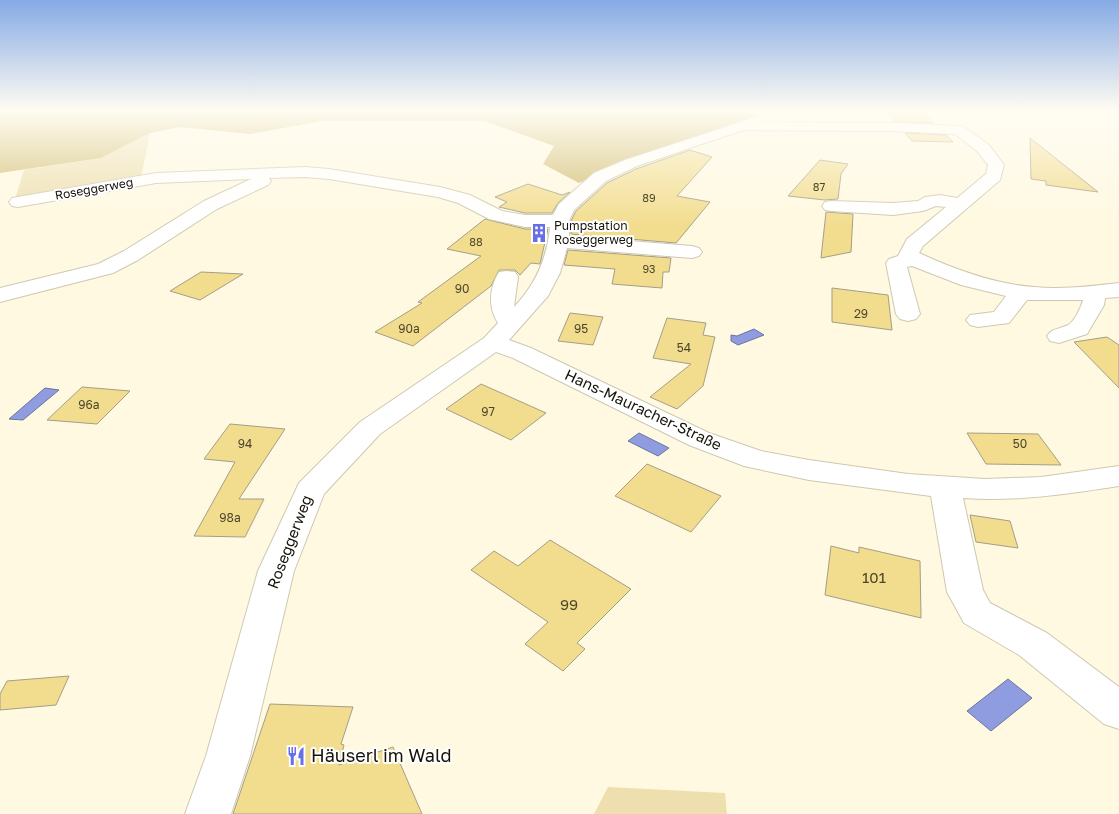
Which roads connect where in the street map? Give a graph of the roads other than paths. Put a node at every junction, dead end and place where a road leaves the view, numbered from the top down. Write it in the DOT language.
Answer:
graph roads {
  1 [pos="672,149"];
  2 [pos="984,149"];
  3 [pos="289,172"];
  4 [pos="18,202"];
  5 [pos="962,204"];
  6 [pos="831,206"];
  7 [pos="559,231"];
  8 [pos="692,252"];
  9 [pos="914,259"];
  10 [pos="507,277"];
  11 [pos="1119,290"];
  12 [pos="1021,292"];
  13 [pos="1095,292"];
  14 [pos="0,295"];
  15 [pos="908,314"];
  16 [pos="978,320"];
  17 [pos="502,333"];
  18 [pos="1059,336"];
  19 [pos="1119,476"];
  20 [pos="945,486"];
  21 [pos="1119,711"];
  22 [pos="208,814"];
  1 -- 7 [label="street, Roseggerweg"];
  2 -- 5 [label="street, Roseggerweg"];
  3 -- 4 [label="street, Roseggerweg"];
  3 -- 7 [label="street, Roseggerweg"];
  3 -- 14 [label="street, Roseggerweg"];
  5 -- 6 [label="street"];
  5 -- 9 [label="street"];
  7 -- 8 [label="street"];
  7 -- 17 [label="street, Roseggerweg"];
  9 -- 12 [label="street"];
  9 -- 15 [label="street"];
  10 -- 17 [label="street"];
  11 -- 13 [label="street"];
  12 -- 13 [label="street"];
  12 -- 16 [label="street"];
  13 -- 18 [label="street"];
  17 -- 20 [label="street, Hans-Mauracher-Straße"];
  17 -- 22 [label="street, Roseggerweg"];
  19 -- 20 [label="street, Hans-Mauracher-Straße"];
  20 -- 21 [label="street"];
}
